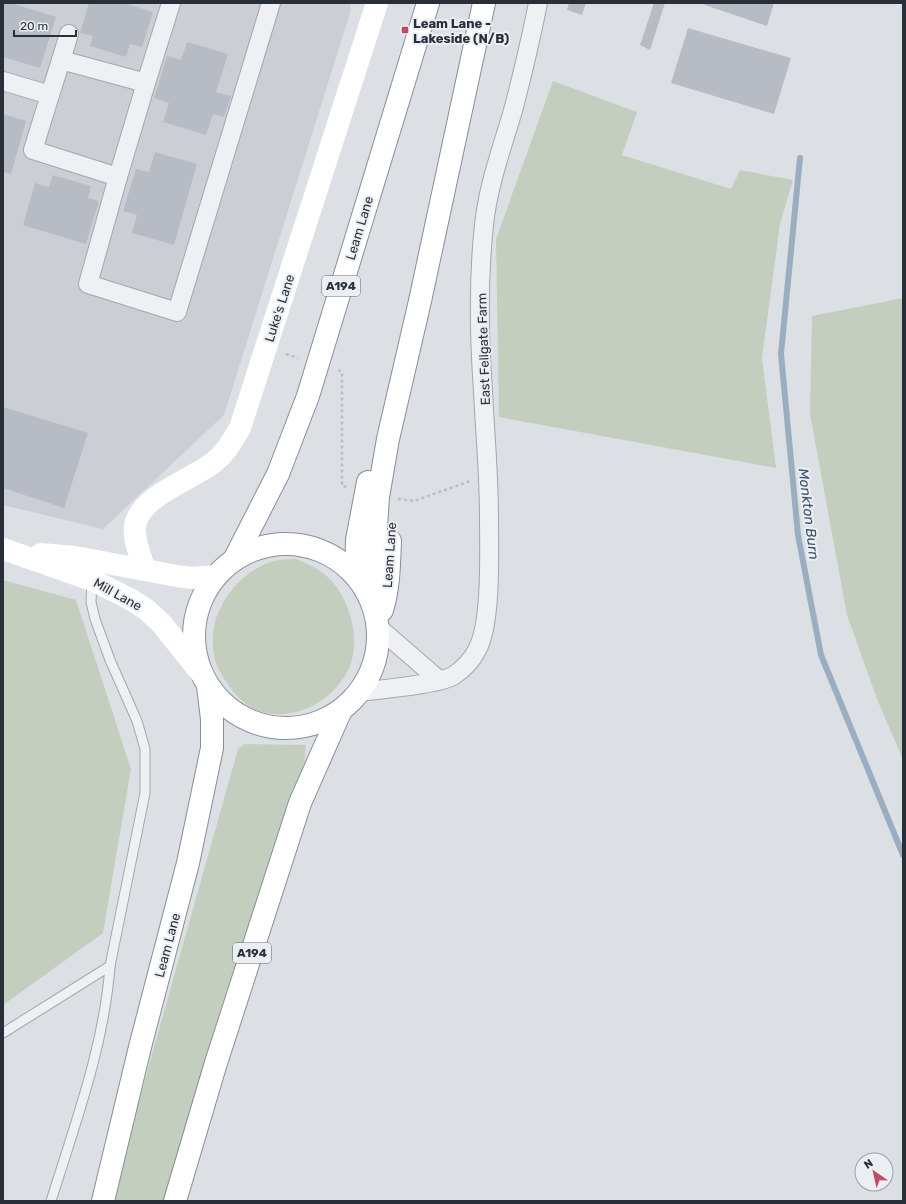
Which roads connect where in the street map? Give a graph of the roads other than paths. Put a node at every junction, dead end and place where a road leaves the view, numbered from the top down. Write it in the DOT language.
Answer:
graph roads {
  1 [pos="171,3"];
  2 [pos="271,3"];
  3 [pos="377,3"];
  4 [pos="428,3"];
  5 [pos="484,3"];
  6 [pos="538,3"];
  7 [pos="69,34"];
  8 [pos="62,60"];
  9 [pos="3,81"];
  10 [pos="146,83"];
  11 [pos="50,95"];
  12 [pos="118,177"];
  13 [pos="388,439"];
  14 [pos="7,550"];
  15 [pos="234,560"];
  16 [pos="145,570"];
  17 [pos="216,576"];
  18 [pos="356,576"];
  19 [pos="92,580"];
  20 [pos="371,599"];
  21 [pos="378,625"];
  22 [pos="205,680"];
  23 [pos="439,680"];
  24 [pos="360,692"];
  25 [pos="341,710"];
  26 [pos="110,966"];
  27 [pos="3,1033"];
  28 [pos="51,1201"];
  29 [pos="103,1201"];
  30 [pos="175,1201"];
  1 -- 10 [label="street"];
  2 -- 12 [label="street"];
  3 -- 16 [label="main road, Luke's Lane"];
  4 -- 15 [label="main road, Leam Lane / A194"];
  5 -- 13 [label="main road, Leam Lane"];
  6 -- 23 [label="street, East Fellgate Farm"];
  7 -- 8 [label="street"];
  8 -- 10 [label="street"];
  8 -- 11 [label="street"];
  9 -- 11 [label="street"];
  10 -- 12 [label="street"];
  11 -- 12 [label="street"];
  13 -- 18 [label="main road, Leam Lane"];
  13 -- 20 [label="main road, Leam Lane"];
  13 -- 21 [label="main road, Leam Lane"];
  14 -- 16 [label="main road, Mill Lane"];
  14 -- 19 [label="main road, Mill Lane"];
  15 -- 17 [label="main road, Leam Lane"];
  15 -- 18 [label="main road, Leam Lane"];
  16 -- 17 [label="main road, Mill Lane"];
  17 -- 22 [label="main road, Leam Lane"];
  18 -- 20 [label="main road, Leam Lane"];
  19 -- 22 [label="main road, Mill Lane"];
  19 -- 26 [label="lane"];
  20 -- 21 [label="main road, Leam Lane"];
  21 -- 23 [label="street"];
  21 -- 24 [label="main road, Leam Lane"];
  22 -- 25 [label="main road, Leam Lane"];
  22 -- 29 [label="main road, Leam Lane"];
  23 -- 24 [label="street, East Fellgate Farm"];
  24 -- 25 [label="main road, Leam Lane"];
  25 -- 30 [label="main road, Leam Lane / A194"];
  26 -- 27 [label="lane"];
  26 -- 28 [label="lane"];
}
